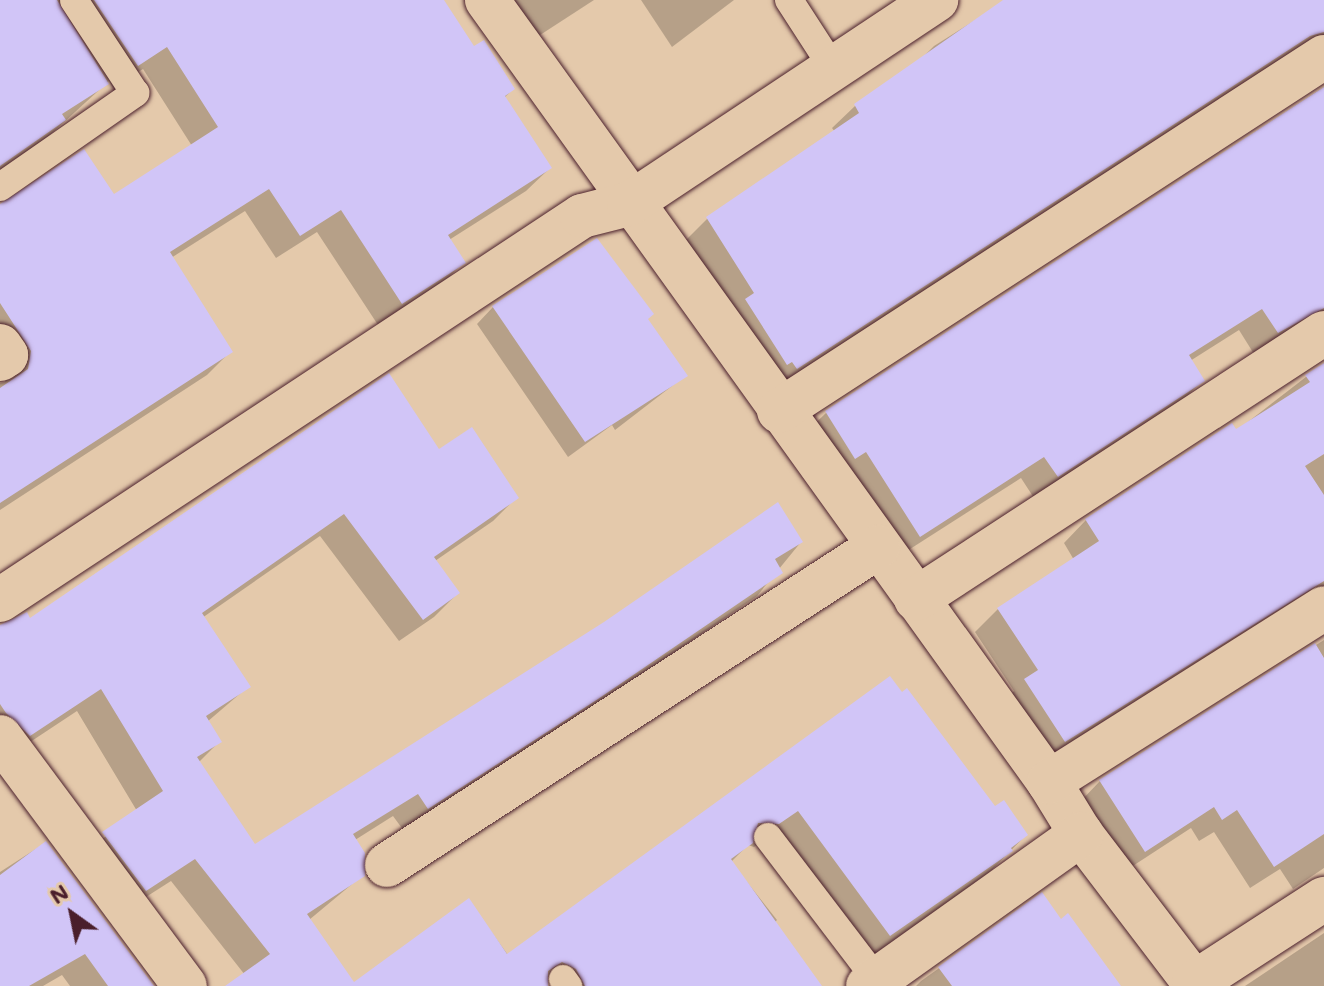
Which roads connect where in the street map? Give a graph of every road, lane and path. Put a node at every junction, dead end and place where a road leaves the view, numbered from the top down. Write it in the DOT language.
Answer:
graph roads {
  1 [pos="74,0"];
  2 [pos="487,0"];
  3 [pos="789,0"];
  4 [pos="936,0"];
  5 [pos="1324,57"];
  6 [pos="833,68"];
  7 [pos="0,187"];
  8 [pos="629,204"];
  9 [pos="1324,333"];
  10 [pos="0,346"];
  11 [pos="0,359"];
  12 [pos="779,411"];
  13 [pos="878,547"];
  14 [pos="916,599"];
  15 [pos="0,600"];
  16 [pos="1324,608"];
  17 [pos="0,737"];
  18 [pos="1049,782"];
  19 [pos="1081,834"];
  20 [pos="768,837"];
  21 [pos="387,865"];
  22 [pos="1324,899"];
  23 [pos="1185,982"];
  24 [pos="872,983"];
  25 [pos="185,986"];
  1 -- 7 [label="lane"];
  2 -- 8 [label="street"];
  3 -- 6 [label="lane"];
  4 -- 6 [label="street"];
  5 -- 12 [label="street"];
  6 -- 8 [label="street"];
  8 -- 12 [label="street"];
  8 -- 15 [label="street"];
  9 -- 14 [label="street"];
  10 -- 11 [label="street"];
  12 -- 13 [label="street"];
  13 -- 14 [label="street"];
  13 -- 21 [label="street"];
  14 -- 18 [label="street"];
  16 -- 18 [label="street"];
  17 -- 25 [label="street"];
  18 -- 19 [label="street"];
  19 -- 23 [label="street"];
  19 -- 24 [label="street"];
  20 -- 24 [label="lane"];
  22 -- 23 [label="street"];
}
